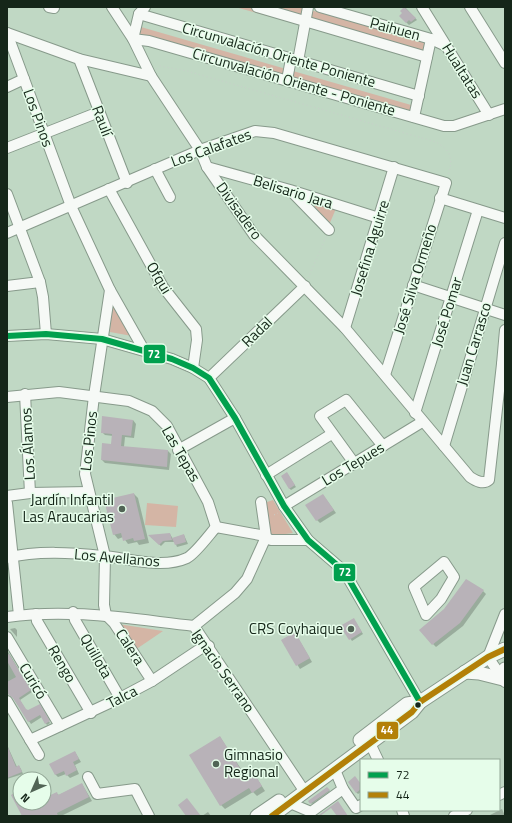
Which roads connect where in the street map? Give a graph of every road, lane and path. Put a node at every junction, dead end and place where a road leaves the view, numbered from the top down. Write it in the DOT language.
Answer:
graph roads {
  1 [pos="112,7"];
  2 [pos="257,7"];
  3 [pos="308,7"];
  4 [pos="320,7"];
  5 [pos="356,7"];
  6 [pos="422,7"];
  7 [pos="470,7"];
  8 [pos="142,10"];
  9 [pos="353,17"];
  10 [pos="306,22"];
  11 [pos="7,33"];
  12 [pos="133,39"];
  13 [pos="431,39"];
  14 [pos="446,46"];
  15 [pos="427,57"];
  16 [pos="79,59"];
  17 [pos="294,60"];
  18 [pos="505,63"];
  19 [pos="151,76"];
  20 [pos="24,79"];
  21 [pos="287,80"];
  22 [pos="7,87"];
  23 [pos="419,96"];
  24 [pos="505,109"];
  25 [pos="99,112"];
  26 [pos="489,115"];
  27 [pos="414,117"];
  28 [pos="44,134"];
  29 [pos="7,148"];
  30 [pos="200,150"];
  31 [pos="207,167"];
  32 [pos="394,167"];
  33 [pos="155,169"];
  34 [pos="127,183"];
  35 [pos="446,183"];
  36 [pos="109,189"];
  37 [pos="290,190"];
  38 [pos="7,194"];
  39 [pos="170,197"];
  40 [pos="440,198"];
  41 [pos="71,206"];
  42 [pos="339,206"];
  43 [pos="478,210"];
  44 [pos="379,218"];
  45 [pos="505,218"];
  46 [pos="19,228"];
  47 [pos="329,230"];
  48 [pos="7,233"];
  49 [pos="505,243"];
  50 [pos="40,282"];
  51 [pos="413,285"];
  52 [pos="7,286"];
  53 [pos="305,286"];
  54 [pos="110,290"];
  55 [pos="452,297"];
  56 [pos="485,308"];
  57 [pos="505,315"];
  58 [pos="345,328"];
  59 [pos="505,330"];
  60 [pos="46,334"];
  61 [pos="7,336"];
  62 [pos="102,339"];
  63 [pos="144,350"];
  64 [pos="504,365"];
  65 [pos="193,368"];
  66 [pos="385,376"];
  67 [pos="209,378"];
  68 [pos="25,394"];
  69 [pos="94,396"];
  70 [pos="7,397"];
  71 [pos="415,413"];
  72 [pos="235,418"];
  73 [pos="422,422"];
  74 [pos="330,435"];
  75 [pos="383,446"];
  76 [pos="444,446"];
  77 [pos="178,450"];
  78 [pos="354,463"];
  79 [pos="266,475"];
  80 [pos="89,492"];
  81 [pos="30,493"];
  82 [pos="7,496"];
  83 [pos="261,502"];
  84 [pos="7,503"];
  85 [pos="282,509"];
  86 [pos="274,516"];
  87 [pos="216,527"];
  88 [pos="266,537"];
  89 [pos="308,540"];
  90 [pos="105,556"];
  91 [pos="10,557"];
  92 [pos="73,612"];
  93 [pos="36,614"];
  94 [pos="505,614"];
  95 [pos="19,615"];
  96 [pos="106,615"];
  97 [pos="426,615"];
  98 [pos="7,617"];
  99 [pos="194,626"];
  100 [pos="7,637"];
  101 [pos="209,646"];
  102 [pos="505,649"];
  103 [pos="488,657"];
  104 [pos="465,672"];
  105 [pos="504,677"];
  106 [pos="152,681"];
  107 [pos="120,698"];
  108 [pos="7,701"];
  109 [pos="420,702"];
  110 [pos="91,713"];
  111 [pos="60,726"];
  112 [pos="368,739"];
  113 [pos="30,740"];
  114 [pos="39,755"];
  115 [pos="378,759"];
  116 [pos="334,770"];
  117 [pos="88,777"];
  118 [pos="302,789"];
  119 [pos="343,789"];
  120 [pos="290,803"];
  121 [pos="360,806"];
  122 [pos="465,811"];
  123 [pos="149,816"];
  124 [pos="257,816"];
  125 [pos="272,816"];
  126 [pos="454,816"];
  1 -- 12 [label="street"];
  2 -- 10 [label="street"];
  3 -- 10 [label="street"];
  4 -- 9 [label="street, Paihuen"];
  5 -- 9 [label="street"];
  6 -- 14 [label="street, Hualtatas"];
  7 -- 18 [label="street"];
  8 -- 12 [label="street"];
  8 -- 17 [label="street, Circunvalación Oriente Poniente"];
  9 -- 13 [label="street, Paihuen"];
  10 -- 15 [label="street"];
  10 -- 17 [label="street"];
  11 -- 16 [label="street"];
  11 -- 20 [label="street, Los Pinos"];
  12 -- 19 [label="street"];
  12 -- 21 [label="street, Circunvalación Oriente - Poniente"];
  13 -- 14 [label="street, Paihuen"];
  13 -- 15 [label="street"];
  14 -- 26 [label="street, Hualtatas"];
  15 -- 23 [label="street"];
  16 -- 19 [label="street"];
  16 -- 25 [label="street, Raulí"];
  17 -- 21 [label="street"];
  17 -- 23 [label="street, Circunvalación Oriente Poniente"];
  19 -- 30 [label="street, Divisadero"];
  19 -- 35 [label="path"];
  20 -- 22 [label="street"];
  20 -- 28 [label="street, Los Pinos"];
  21 -- 27 [label="street, Circunvalación Oriente - Poniente"];
  23 -- 27 [label="street"];
  24 -- 26 [label="street"];
  25 -- 28 [label="street"];
  25 -- 34 [label="street, Raulí"];
  26 -- 27 [label="street, Circunvalación Oriente - Poniente"];
  28 -- 29 [label="street"];
  28 -- 41 [label="street, Los Pinos"];
  30 -- 31 [label="street, Divisadero"];
  30 -- 32 [label="street, Los Calafates"];
  30 -- 33 [label="street, Los Calafates"];
  31 -- 37 [label="street, Belisario Jara"];
  31 -- 53 [label="street, Divisadero"];
  32 -- 35 [label="street, Los Calafates"];
  32 -- 44 [label="street, Josefina Aguirre"];
  33 -- 34 [label="street, Los Calafates"];
  33 -- 39 [label="street"];
  34 -- 36 [label="street, Los Calafates"];
  35 -- 40 [label="street, José Silva Ormeño"];
  36 -- 41 [label="street, Los Calafates"];
  36 -- 65 [label="street, Ofqui"];
  37 -- 42 [label="street, Belisario Jara"];
  37 -- 47 [label="street"];
  38 -- 46 [label="street"];
  40 -- 43 [label="street"];
  40 -- 51 [label="street, José Silva Ormeño"];
  41 -- 46 [label="street, Los Calafates"];
  41 -- 54 [label="street, Los Pinos"];
  42 -- 44 [label="street, Belisario Jara"];
  42 -- 47 [label="path"];
  43 -- 45 [label="street"];
  43 -- 55 [label="street, José Pomar"];
  44 -- 58 [label="street, Josefina Aguirre"];
  46 -- 48 [label="street, Los Calafates"];
  46 -- 50 [label="street"];
  47 -- 53 [label="path"];
  49 -- 56 [label="street, Juan Carrasco"];
  50 -- 52 [label="street"];
  50 -- 60 [label="street"];
  51 -- 55 [label="street"];
  51 -- 66 [label="street, José Silva Ormeño"];
  53 -- 58 [label="street, Divisadero"];
  53 -- 67 [label="street, Radal"];
  54 -- 62 [label="street, Los Pinos"];
  54 -- 63 [label="street, Los Pinos"];
  55 -- 56 [label="street"];
  55 -- 71 [label="street, José Pomar"];
  56 -- 57 [label="street"];
  56 -- 76 [label="street, Juan Carrasco"];
  58 -- 66 [label="street, Divisadero"];
  59 -- 64 [label="street"];
  60 -- 61 [label="street"];
  60 -- 62 [label="street"];
  62 -- 63 [label="street"];
  62 -- 69 [label="street, Los Pinos"];
  63 -- 65 [label="street"];
  64 -- 76 [label="street, Divisadero"];
  65 -- 67 [label="street"];
  66 -- 71 [label="street, Divisadero"];
  67 -- 72 [label="street"];
  68 -- 69 [label="street, Las Tepas"];
  68 -- 70 [label="street, Las Tepas"];
  68 -- 81 [label="street, Los Álamos"];
  69 -- 77 [label="street, Las Tepas"];
  69 -- 80 [label="street, Los Pinos"];
  71 -- 73 [label="street, Divisadero"];
  72 -- 77 [label="street"];
  72 -- 79 [label="street"];
  73 -- 75 [label="street, Los Tepues"];
  73 -- 76 [label="street, Divisadero"];
  74 -- 79 [label="street"];
  75 -- 78 [label="street, Los Tepues"];
  75 -- 78 [label="street"];
  77 -- 87 [label="street, Las Tepas"];
  78 -- 85 [label="street, Los Tepues"];
  79 -- 85 [label="street"];
  80 -- 81 [label="street"];
  80 -- 90 [label="street, Los Pinos"];
  81 -- 82 [label="street"];
  83 -- 88 [label="street"];
  84 -- 91 [label="street"];
  85 -- 86 [label="path"];
  85 -- 89 [label="street"];
  87 -- 88 [label="street"];
  87 -- 90 [label="street, Los Avellanos"];
  88 -- 89 [label="street"];
  88 -- 99 [label="street"];
  89 -- 109 [label="street"];
  90 -- 91 [label="street, Los Avellanos"];
  90 -- 96 [label="street, Los Pinos"];
  91 -- 95 [label="street"];
  92 -- 93 [label="street, Ignacio Serrano"];
  92 -- 96 [label="street, Ignacio Serrano"];
  92 -- 107 [label="street, Quillota"];
  93 -- 95 [label="street, Ignacio Serrano"];
  93 -- 110 [label="street, Rengo"];
  94 -- 103 [label="street"];
  95 -- 98 [label="street, Ignacio Serrano"];
  96 -- 99 [label="street, Ignacio Serrano"];
  96 -- 106 [label="street, Calera"];
  97 -- 97 [label="street"];
  99 -- 101 [label="street, Ignacio Serrano"];
  100 -- 111 [label="street, Curicó"];
  101 -- 106 [label="street, Talca"];
  101 -- 118 [label="street, Ignacio Serrano"];
  102 -- 103 [label="main road"];
  103 -- 104 [label="main road"];
  103 -- 105 [label="street"];
  104 -- 105 [label="main road"];
  104 -- 109 [label="main road"];
  106 -- 107 [label="street, Talca"];
  107 -- 110 [label="street, Talca"];
  108 -- 113 [label="street"];
  109 -- 112 [label="main road"];
  110 -- 111 [label="street, Talca"];
  111 -- 113 [label="street, Talca"];
  112 -- 115 [label="street"];
  112 -- 116 [label="main road"];
  112 -- 118 [label="main road"];
  113 -- 114 [label="street"];
  116 -- 118 [label="main road"];
  116 -- 119 [label="street"];
  117 -- 123 [label="street"];
  118 -- 120 [label="main road"];
  118 -- 124 [label="main road"];
  119 -- 120 [label="street"];
  119 -- 121 [label="street"];
  120 -- 125 [label="main road"];
  122 -- 126 [label="street"];
}
